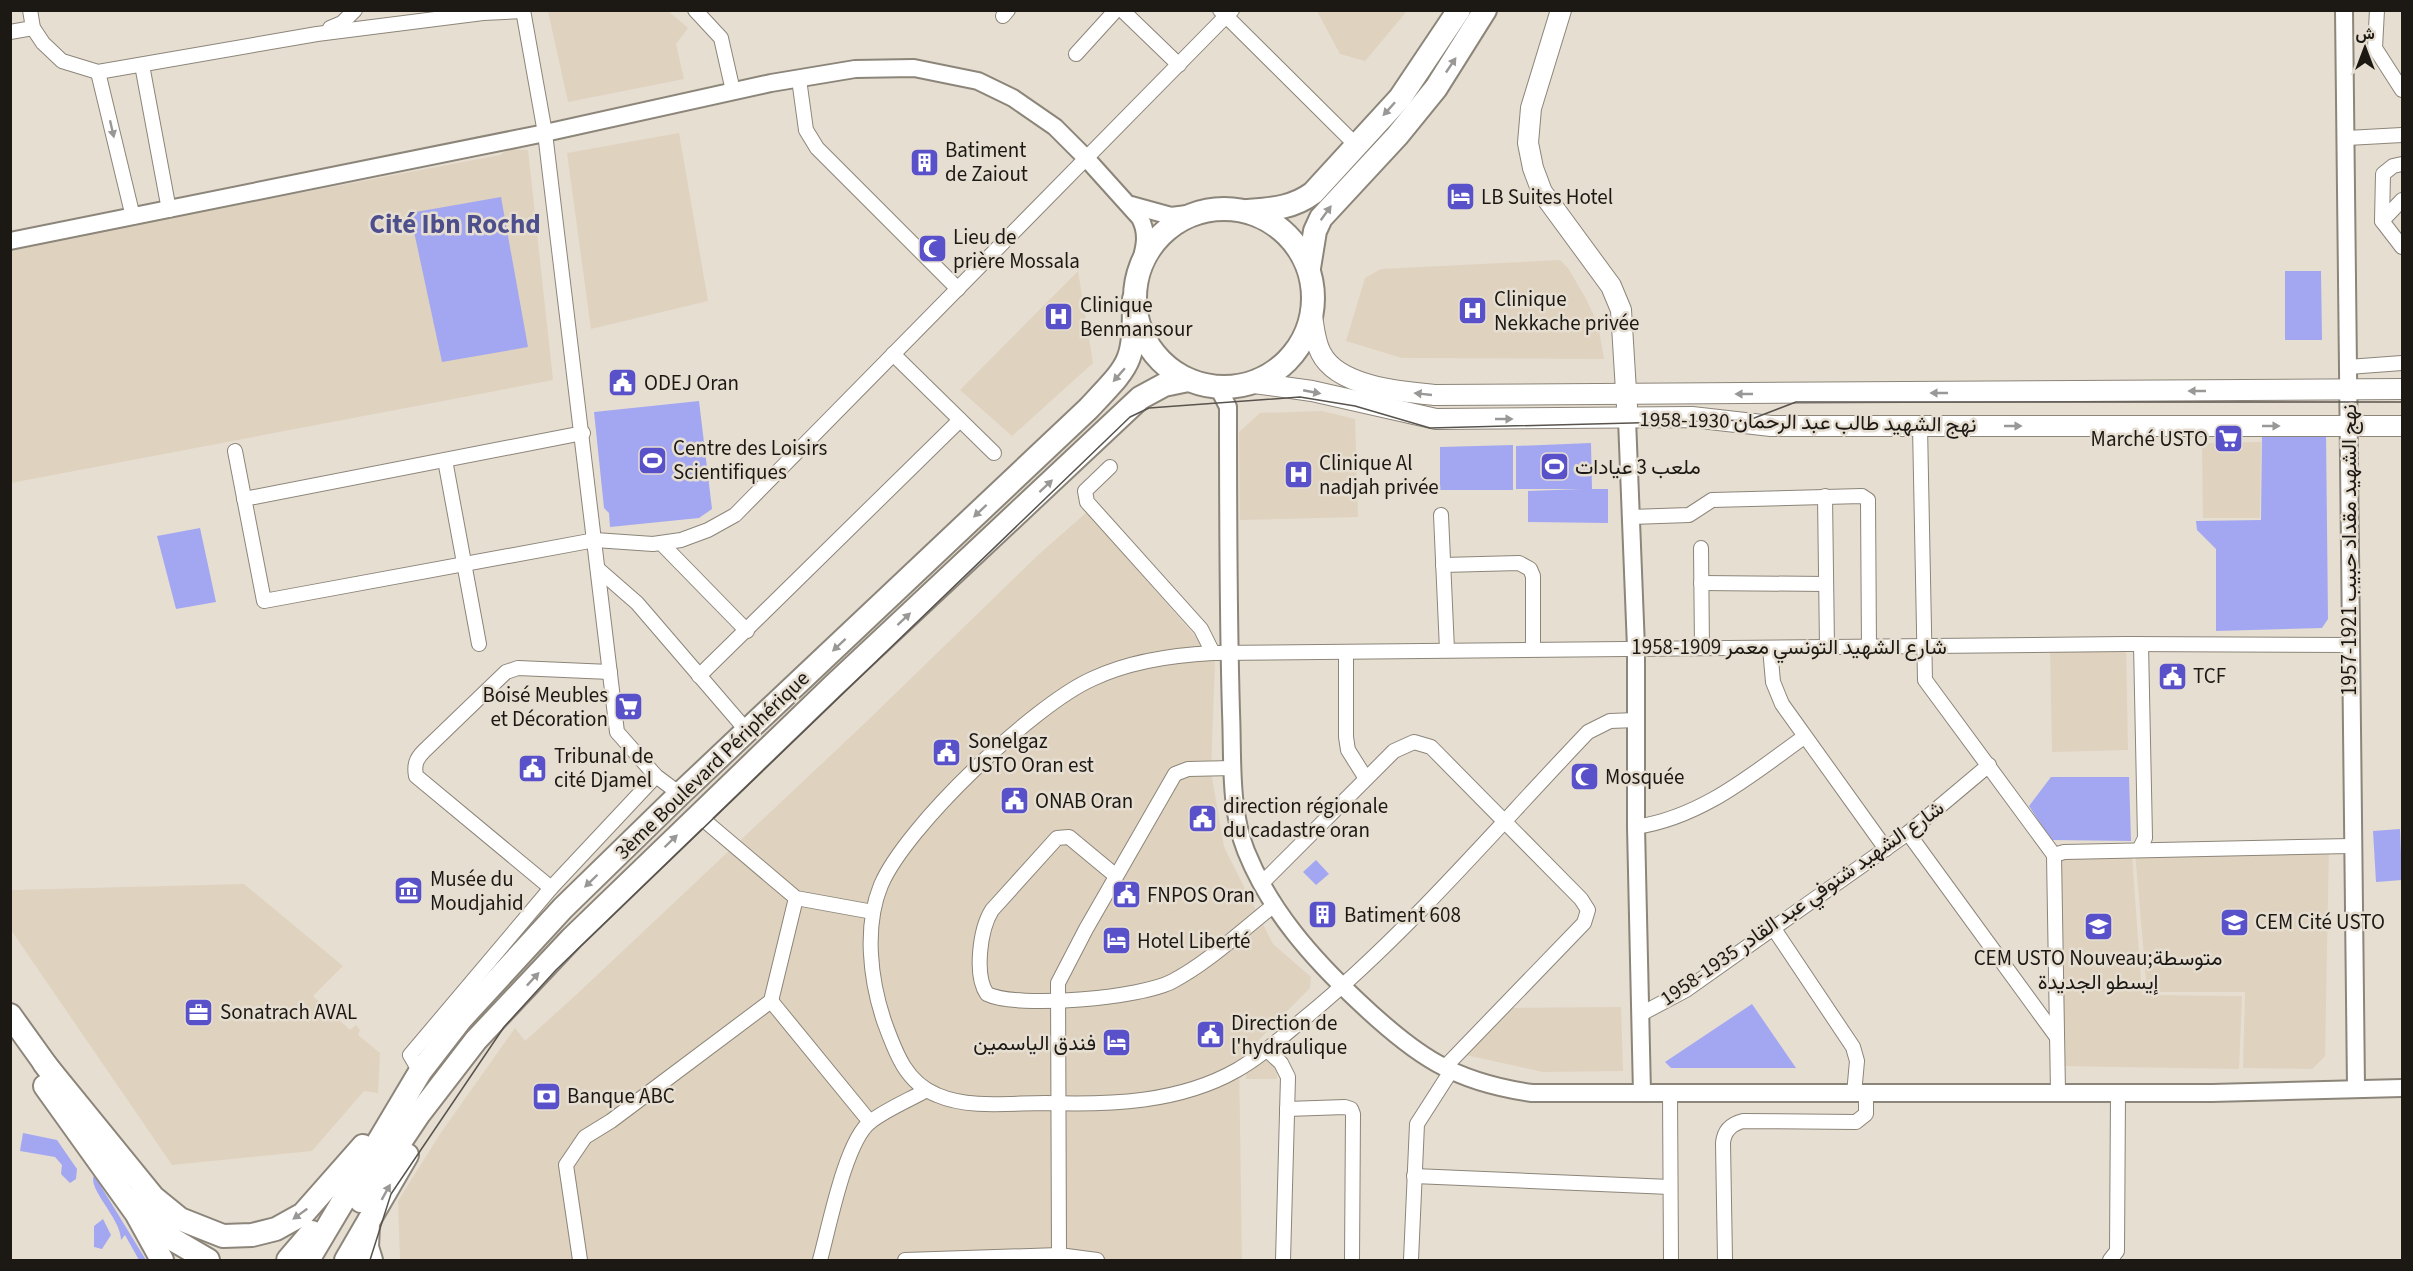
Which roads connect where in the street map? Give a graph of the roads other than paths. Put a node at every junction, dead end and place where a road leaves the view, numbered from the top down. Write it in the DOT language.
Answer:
graph roads {
  1 [pos="30,10"];
  2 [pos="355,10"];
  3 [pos="695,10"];
  4 [pos="1116,10"];
  5 [pos="1122,10"];
  6 [pos="1460,10"];
  7 [pos="1485,10"];
  8 [pos="1561,10"];
  9 [pos="2344,10"];
  10 [pos="2378,10"];
  11 [pos="523,11"];
  12 [pos="1226,13"];
  13 [pos="33,27"];
  14 [pos="10,32"];
  15 [pos="317,34"];
  16 [pos="1076,54"];
  17 [pos="142,65"];
  18 [pos="1179,65"];
  19 [pos="98,72"];
  20 [pos="799,78"];
  21 [pos="2403,90"];
  22 [pos="733,91"];
  23 [pos="544,133"];
  24 [pos="2403,135"];
  25 [pos="2347,138"];
  26 [pos="1357,146"];
  27 [pos="1086,158"];
  28 [pos="2403,164"];
  29 [pos="2403,200"];
  30 [pos="1130,204"];
  31 [pos="169,210"];
  32 [pos="1245,211"];
  33 [pos="1195,213"];
  34 [pos="133,218"];
  35 [pos="2382,221"];
  36 [pos="10,241"];
  37 [pos="2403,246"];
  38 [pos="1140,267"];
  39 [pos="1309,268"];
  40 [pos="957,289"];
  41 [pos="1134,299"];
  42 [pos="1312,316"];
  43 [pos="894,354"];
  44 [pos="2403,363"];
  45 [pos="2348,367"];
  46 [pos="1188,381"];
  47 [pos="1254,382"];
  48 [pos="1218,387"];
  49 [pos="2403,389"];
  50 [pos="2348,391"];
  51 [pos="1627,395"];
  52 [pos="1627,419"];
  53 [pos="960,420"];
  54 [pos="1920,426"];
  55 [pos="2348,426"];
  56 [pos="2403,426"];
  57 [pos="583,433"];
  58 [pos="235,451"];
  59 [pos="994,453"];
  60 [pos="445,460"];
  61 [pos="1110,467"];
  62 [pos="1825,496"];
  63 [pos="244,499"];
  64 [pos="1441,515"];
  65 [pos="1631,517"];
  66 [pos="595,540"];
  67 [pos="661,543"];
  68 [pos="1701,548"];
  69 [pos="464,564"];
  70 [pos="1443,566"];
  71 [pos="598,569"];
  72 [pos="1701,583"];
  73 [pos="1826,584"];
  74 [pos="747,631"];
  75 [pos="479,644"];
  76 [pos="2141,644"];
  77 [pos="2349,645"];
  78 [pos="1827,647"];
  79 [pos="1869,647"];
  80 [pos="1924,647"];
  81 [pos="1636,648"];
  82 [pos="1702,648"];
  83 [pos="1770,648"];
  84 [pos="1533,649"];
  85 [pos="1447,650"];
  86 [pos="1346,652"];
  87 [pos="1221,653"];
  88 [pos="610,672"];
  89 [pos="699,676"];
  90 [pos="1636,720"];
  91 [pos="747,731"];
  92 [pos="1804,737"];
  93 [pos="1989,765"];
  94 [pos="1233,768"];
  95 [pos="656,776"];
  96 [pos="1365,777"];
  97 [pos="680,794"];
  98 [pos="698,815"];
  99 [pos="1504,820"];
  100 [pos="1636,827"];
  101 [pos="1908,833"];
  102 [pos="2351,846"];
  103 [pos="1886,849"];
  104 [pos="2139,850"];
  105 [pos="2054,855"];
  106 [pos="1116,876"];
  107 [pos="1261,884"];
  108 [pos="551,888"];
  109 [pos="796,898"];
  110 [pos="1273,906"];
  111 [pos="873,912"];
  112 [pos="1774,928"];
  113 [pos="1342,987"];
  114 [pos="771,1001"];
  115 [pos="1058,1002"];
  116 [pos="509,1005"];
  117 [pos="1641,1014"];
  118 [pos="10,1015"];
  119 [pos="2056,1036"];
  120 [pos="10,1038"];
  121 [pos="1266,1049"];
  122 [pos="44,1063"];
  123 [pos="1448,1070"];
  124 [pos="420,1072"];
  125 [pos="2403,1088"];
  126 [pos="2356,1089"];
  127 [pos="927,1090"];
  128 [pos="1670,1092"];
  129 [pos="2058,1092"];
  130 [pos="1642,1093"];
  131 [pos="2118,1093"];
  132 [pos="1860,1094"];
  133 [pos="406,1096"];
  134 [pos="1057,1104"];
  135 [pos="1287,1109"];
  136 [pos="870,1122"];
  137 [pos="1414,1176"];
  138 [pos="1670,1187"];
  139 [pos="368,1224"];
  140 [pos="1059,1255"];
  141 [pos="162,1260"];
  142 [pos="208,1260"];
  143 [pos="288,1260"];
  144 [pos="308,1260"];
  145 [pos="323,1260"];
  146 [pos="346,1260"];
  147 [pos="371,1260"];
  148 [pos="580,1260"];
  149 [pos="820,1260"];
  150 [pos="905,1260"];
  151 [pos="1097,1260"];
  152 [pos="1283,1260"];
  153 [pos="1352,1260"];
  154 [pos="1411,1260"];
  155 [pos="1671,1260"];
  156 [pos="1725,1260"];
  157 [pos="2110,1260"];
  1 -- 13 [label="street"];
  2 -- 15 [label="street"];
  3 -- 22 [label="street"];
  4 -- 16 [label="street"];
  5 -- 18 [label="street"];
  6 -- 26 [label="highway, one-way"];
  39 -- 7 [label="highway, one-way"];
  8 -- 51 [label="main road"];
  9 -- 25 [label="street, نهج الشهيد مقداد حبيب 1921-1957"];
  10 -- 21 [label="street"];
  11 -- 15 [label="street"];
  11 -- 23 [label="street"];
  12 -- 18 [label="street"];
  12 -- 26 [label="street"];
  13 -- 14 [label="street"];
  13 -- 19 [label="street"];
  15 -- 17 [label="street"];
  17 -- 19 [label="street"];
  17 -- 31 [label="street"];
  18 -- 27 [label="street"];
  19 -- 34 [label="street, one-way"];
  20 -- 22 [label="street"];
  20 -- 27 [label="street"];
  20 -- 40 [label="street"];
  22 -- 23 [label="street"];
  23 -- 31 [label="street"];
  23 -- 57 [label="street"];
  24 -- 25 [label="street"];
  25 -- 45 [label="street, نهج الشهيد مقداد حبيب 1921-1957"];
  26 -- 32 [label="highway"];
  27 -- 30 [label="street"];
  27 -- 40 [label="street"];
  28 -- 35 [label="street"];
  29 -- 35 [label="street"];
  30 -- 33 [label="street"];
  30 -- 38 [label="street"];
  31 -- 34 [label="street"];
  32 -- 33 [label="highway"];
  32 -- 39 [label="highway"];
  33 -- 38 [label="highway"];
  34 -- 36 [label="street"];
  35 -- 37 [label="street"];
  38 -- 41 [label="highway"];
  39 -- 42 [label="highway"];
  40 -- 43 [label="street"];
  41 -- 46 [label="highway"];
  41 -- 91 [label="highway, 3ème Boulevard Périphérique, one-way"];
  42 -- 47 [label="highway"];
  51 -- 42 [label="main road, نهج الشهيد طالب عبد الرحمان 1930-1958, one-way"];
  43 -- 53 [label="street"];
  43 -- 67 [label="street"];
  44 -- 45 [label="street"];
  45 -- 50 [label="street, نهج الشهيد مقداد حبيب 1921-1957"];
  46 -- 48 [label="highway"];
  98 -- 46 [label="highway, 3ème Boulevard Périphérique, one-way"];
  47 -- 48 [label="highway"];
  47 -- 52 [label="main road, نهج الشهيد طالب عبد الرحمان 1930-1958, one-way"];
  48 -- 87 [label="street"];
  49 -- 50 [label="main road, نهج الشهيد طالب عبد الرحمان 1930-1958"];
  50 -- 51 [label="main road, نهج الشهيد طالب عبد الرحمان 1930-1958, one-way"];
  50 -- 55 [label="street, نهج الشهيد مقداد حبيب 1921-1957"];
  51 -- 52 [label="main road"];
  52 -- 54 [label="main road, نهج الشهيد طالب عبد الرحمان 1930-1958"];
  52 -- 65 [label="street"];
  53 -- 59 [label="street"];
  53 -- 74 [label="street"];
  54 -- 55 [label="main road, نهج الشهيد طالب عبد الرحمان 1930-1958, one-way"];
  54 -- 80 [label="street"];
  55 -- 56 [label="main road, نهج الشهيد طالب عبد الرحمان 1930-1958"];
  55 -- 77 [label="street, نهج الشهيد مقداد حبيب 1921-1957"];
  57 -- 60 [label="street"];
  57 -- 66 [label="street"];
  58 -- 63 [label="street"];
  60 -- 63 [label="street"];
  60 -- 69 [label="street"];
  61 -- 87 [label="street"];
  62 -- 65 [label="street"];
  62 -- 73 [label="street"];
  62 -- 79 [label="street"];
  63 -- 69 [label="street"];
  64 -- 70 [label="street"];
  65 -- 81 [label="street"];
  66 -- 67 [label="street"];
  66 -- 69 [label="street"];
  66 -- 71 [label="street"];
  67 -- 74 [label="street"];
  68 -- 72 [label="street"];
  69 -- 75 [label="street"];
  70 -- 84 [label="street"];
  70 -- 85 [label="street"];
  71 -- 88 [label="street"];
  71 -- 89 [label="street"];
  72 -- 73 [label="street"];
  72 -- 82 [label="street"];
  73 -- 78 [label="street"];
  74 -- 89 [label="street"];
  76 -- 77 [label="street, شارع الشهيد التونسي معمر 1909-1958"];
  76 -- 80 [label="street, شارع الشهيد التونسي معمر 1909-1958"];
  76 -- 104 [label="street"];
  77 -- 102 [label="street, نهج الشهيد مقداد حبيب 1921-1957"];
  78 -- 79 [label="street, شارع الشهيد التونسي معمر 1909-1958"];
  78 -- 83 [label="street, شارع الشهيد التونسي معمر 1909-1958"];
  79 -- 80 [label="street, شارع الشهيد التونسي معمر 1909-1958"];
  80 -- 93 [label="street"];
  81 -- 82 [label="street, شارع الشهيد التونسي معمر 1909-1958"];
  81 -- 84 [label="street, شارع الشهيد التونسي معمر 1909-1958"];
  81 -- 90 [label="street"];
  82 -- 83 [label="street, شارع الشهيد التونسي معمر 1909-1958"];
  83 -- 92 [label="street"];
  84 -- 85 [label="street, شارع الشهيد التونسي معمر 1909-1958"];
  85 -- 86 [label="street, شارع الشهيد التونسي معمر 1909-1958"];
  86 -- 87 [label="street, شارع الشهيد التونسي معمر 1909-1958"];
  86 -- 96 [label="street"];
  87 -- 94 [label="street"];
  87 -- 111 [label="street, شارع الشهيد التونسي معمر 1909-1958"];
  88 -- 95 [label="street"];
  88 -- 108 [label="street"];
  89 -- 91 [label="street"];
  90 -- 99 [label="street"];
  90 -- 100 [label="street"];
  91 -- 97 [label="highway, 3ème Boulevard Périphérique"];
  92 -- 100 [label="street"];
  92 -- 103 [label="street"];
  93 -- 101 [label="street, شارع الشهيد شنوفي عبد القادر 1935-1958"];
  93 -- 105 [label="street"];
  94 -- 106 [label="street"];
  94 -- 107 [label="street"];
  95 -- 97 [label="street"];
  95 -- 108 [label="street"];
  96 -- 99 [label="street"];
  96 -- 107 [label="street"];
  97 -- 124 [label="highway, 3ème Boulevard Périphérique, one-way"];
  98 -- 109 [label="street"];
  116 -- 98 [label="highway, 3ème Boulevard Périphérique, one-way"];
  99 -- 113 [label="street"];
  99 -- 123 [label="street"];
  100 -- 117 [label="street"];
  101 -- 103 [label="street, شارع الشهيد شنوفي عبد القادر 1935-1958"];
  101 -- 119 [label="street"];
  102 -- 104 [label="street"];
  102 -- 126 [label="street, نهج الشهيد مقداد حبيب 1921-1957"];
  103 -- 112 [label="street, شارع الشهيد شنوفي عبد القادر 1935-1958"];
  104 -- 105 [label="street"];
  105 -- 119 [label="street"];
  106 -- 115 [label="street"];
  106 -- 115 [label="street"];
  107 -- 110 [label="street"];
  108 -- 124 [label="street"];
  109 -- 111 [label="street"];
  109 -- 114 [label="street"];
  110 -- 113 [label="street"];
  110 -- 115 [label="street"];
  111 -- 127 [label="street"];
  112 -- 117 [label="street, شارع الشهيد شنوفي عبد القادر 1935-1958"];
  112 -- 132 [label="street"];
  113 -- 121 [label="street"];
  113 -- 123 [label="street"];
  114 -- 136 [label="street"];
  114 -- 148 [label="street"];
  115 -- 134 [label="street"];
  139 -- 116 [label="highway, one-way"];
  116 -- 145 [label="highway, 3ème Boulevard Périphérique"];
  117 -- 130 [label="street"];
  118 -- 122 [label="highway"];
  119 -- 129 [label="street"];
  120 -- 141 [label="highway"];
  121 -- 134 [label="street"];
  121 -- 135 [label="street"];
  133 -- 122 [label="highway, one-way"];
  122 -- 142 [label="highway"];
  123 -- 130 [label="street"];
  123 -- 137 [label="street"];
  124 -- 133 [label="highway, 3ème Boulevard Périphérique"];
  125 -- 126 [label="street"];
  126 -- 131 [label="street"];
  127 -- 134 [label="street"];
  127 -- 136 [label="street"];
  128 -- 130 [label="street"];
  128 -- 132 [label="street"];
  128 -- 138 [label="street"];
  129 -- 131 [label="street"];
  129 -- 132 [label="street"];
  131 -- 157 [label="street"];
  132 -- 156 [label="street"];
  133 -- 143 [label="highway"];
  133 -- 144 [label="highway, 3ème Boulevard Périphérique"];
  134 -- 140 [label="street"];
  135 -- 152 [label="street"];
  135 -- 153 [label="street"];
  136 -- 149 [label="street"];
  137 -- 138 [label="street"];
  137 -- 154 [label="street"];
  138 -- 155 [label="street"];
  139 -- 146 [label="highway"];
  139 -- 147 [label="highway"];
  140 -- 150 [label="street"];
  140 -- 151 [label="street"];
}
